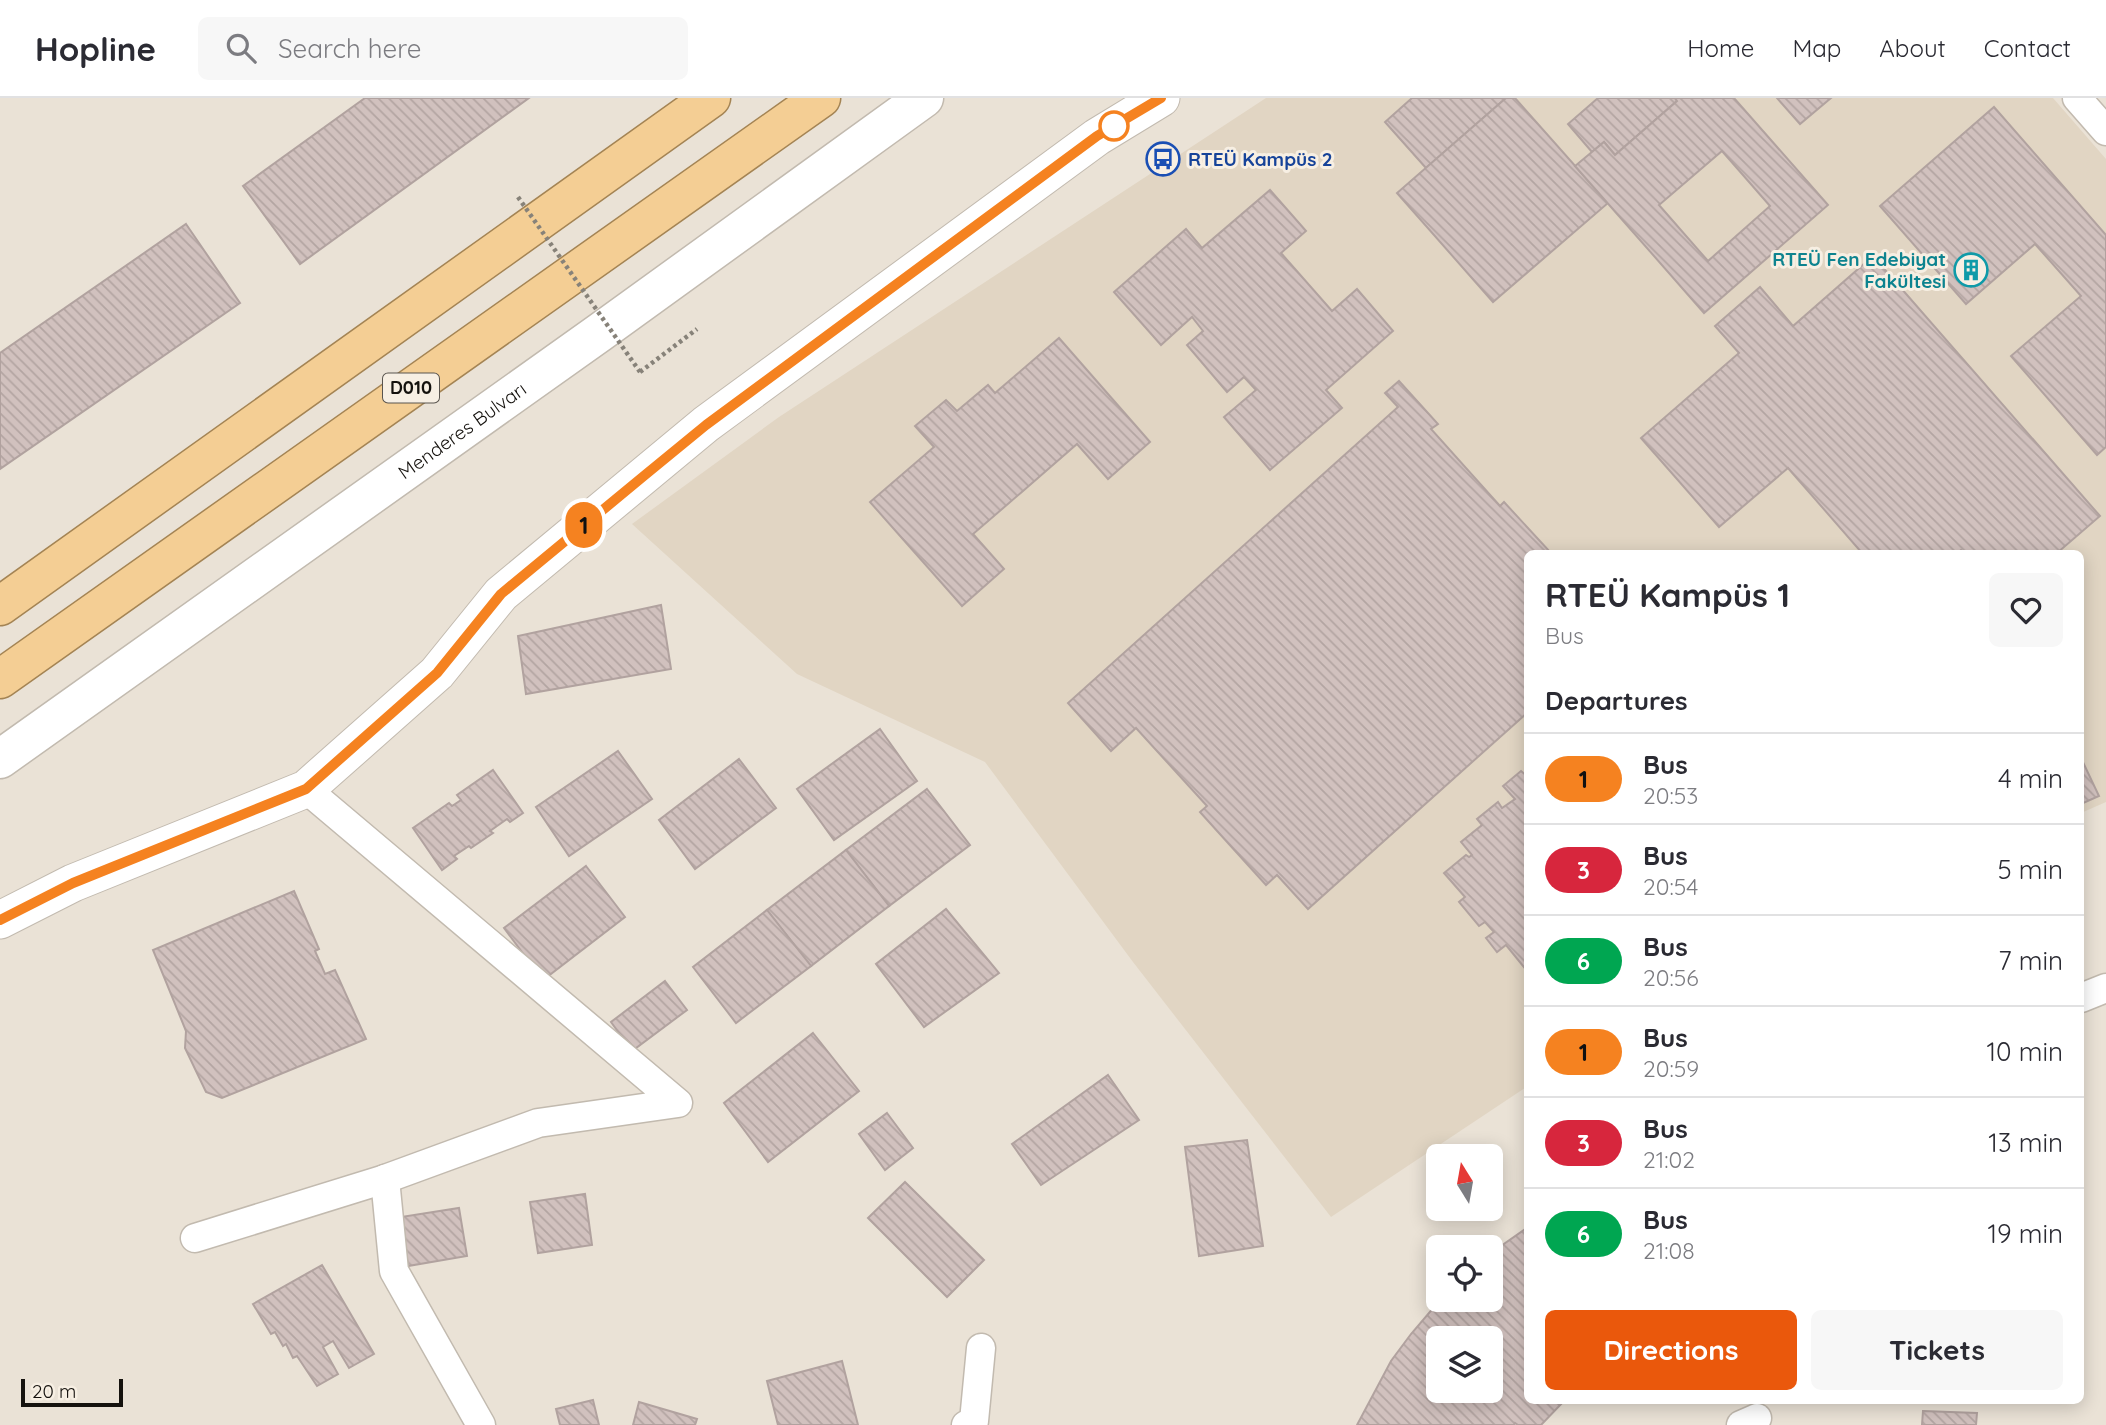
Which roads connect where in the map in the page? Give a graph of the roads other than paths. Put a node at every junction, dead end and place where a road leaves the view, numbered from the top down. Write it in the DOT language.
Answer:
graph roads {
  1 [pos="711,98"];
  2 [pos="821,98"];
  3 [pos="924,98"];
  4 [pos="1161,98"];
  5 [pos="2077,98"];
  6 [pos="2106,131"];
  7 [pos="0,606"];
  8 [pos="0,679"];
  9 [pos="0,760"];
  10 [pos="306,789"];
  11 [pos="0,920"];
  12 [pos="2106,988"];
  13 [pos="2084,997"];
  14 [pos="385,1179"];
  15 [pos="195,1238"];
  16 [pos="981,1348"];
  17 [pos="481,1425"];
  18 [pos="966,1425"];
  1 -- 7 [label="highway"];
  2 -- 8 [label="highway, D010"];
  3 -- 9 [label="main road, Menderes Bulvarı"];
  4 -- 10 [label="street"];
  5 -- 6 [label="street"];
  10 -- 11 [label="street"];
  10 -- 14 [label="street"];
  12 -- 13 [label="street"];
  14 -- 15 [label="street"];
  14 -- 17 [label="street"];
  16 -- 18 [label="street"];
}
